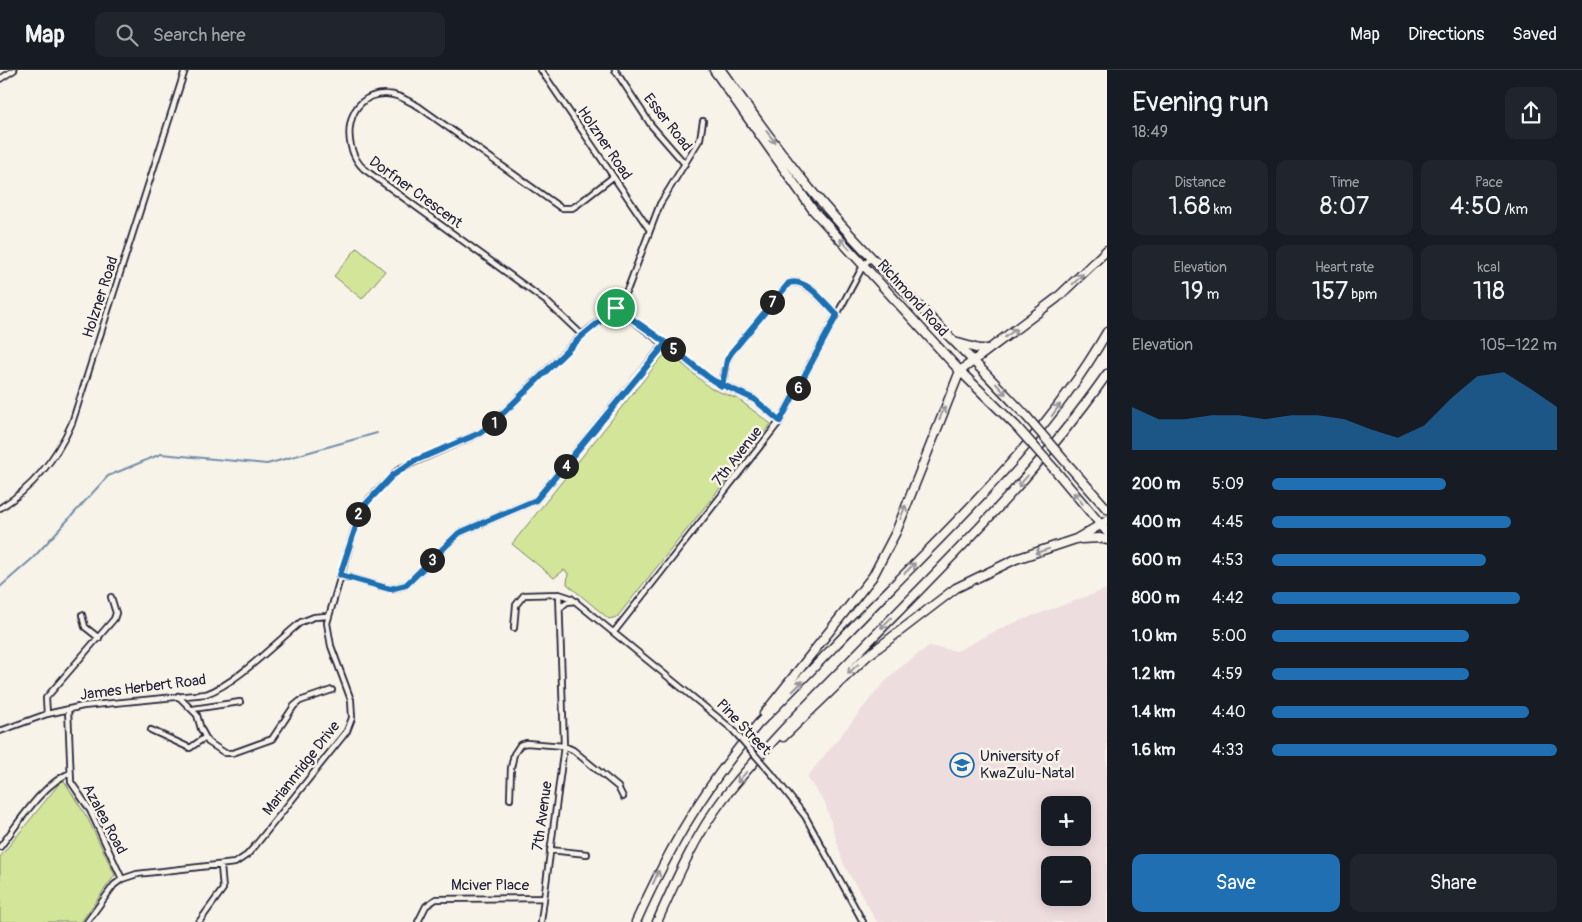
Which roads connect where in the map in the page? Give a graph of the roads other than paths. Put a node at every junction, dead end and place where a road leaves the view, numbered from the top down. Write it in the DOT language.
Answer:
graph roads {
  1 [pos="14,70"];
  2 [pos="179,70"];
  3 [pos="541,70"];
  4 [pos="615,70"];
  5 [pos="714,70"];
  6 [pos="722,70"];
  7 [pos="185,71"];
  8 [pos="0,79"];
  9 [pos="703,121"];
  10 [pos="685,164"];
  11 [pos="613,177"];
  12 [pos="649,229"];
  13 [pos="1107,250"];
  14 [pos="873,257"];
  15 [pos="864,264"];
  16 [pos="616,308"];
  17 [pos="837,315"];
  18 [pos="1107,332"];
  19 [pos="582,336"];
  20 [pos="666,343"];
  21 [pos="956,343"];
  22 [pos="988,349"];
  23 [pos="975,361"];
  24 [pos="960,372"];
  25 [pos="1107,374"];
  26 [pos="722,386"];
  27 [pos="780,421"];
  28 [pos="0,508"];
  29 [pos="1107,510"];
  30 [pos="1105,526"];
  31 [pos="1076,539"];
  32 [pos="1107,540"];
  33 [pos="340,575"];
  34 [pos="559,594"];
  35 [pos="112,597"];
  36 [pos="576,601"];
  37 [pos="560,609"];
  38 [pos="82,615"];
  39 [pos="328,616"];
  40 [pos="514,628"];
  41 [pos="614,632"];
  42 [pos="99,638"];
  43 [pos="332,690"];
  44 [pos="178,696"];
  45 [pos="240,702"];
  46 [pos="68,709"];
  47 [pos="193,710"];
  48 [pos="47,714"];
  49 [pos="758,724"];
  50 [pos="151,730"];
  51 [pos="0,731"];
  52 [pos="204,738"];
  53 [pos="774,740"];
  54 [pos="564,746"];
  55 [pos="70,773"];
  56 [pos="623,798"];
  57 [pos="510,799"];
  58 [pos="0,847"];
  59 [pos="550,850"];
  60 [pos="587,854"];
  61 [pos="221,866"];
  62 [pos="122,879"];
  63 [pos="544,898"];
  64 [pos="87,922"];
  65 [pos="199,922"];
  66 [pos="418,922"];
  67 [pos="541,922"];
  68 [pos="636,922"];
  69 [pos="657,922"];
  70 [pos="863,922"];
  1 -- 8 [label="street"];
  2 -- 7 [label="street"];
  3 -- 11 [label="street, Holzner Road"];
  4 -- 10 [label="street, Esser Road"];
  15 -- 5 [label="highway, Richmond Road, one-way"];
  6 -- 14 [label="highway, Richmond Road, one-way"];
  7 -- 28 [label="street, Holzner Road"];
  9 -- 10 [label="street, Mariannridge Drive"];
  10 -- 12 [label="street, Mariannridge Drive"];
  11 -- 12 [label="street, Holzner Road"];
  11 -- 19 [label="street, Dorfner Crescent"];
  12 -- 16 [label="street, Mariannridge Drive"];
  22 -- 13 [label="highway, one-way"];
  14 -- 15 [label="street, 7th Avenue"];
  14 -- 21 [label="highway, Richmond Road"];
  15 -- 17 [label="street, 7th Avenue"];
  15 -- 24 [label="highway, Richmond Road"];
  16 -- 19 [label="street, Mariannridge Drive"];
  16 -- 20 [label="street"];
  17 -- 26 [label="street"];
  17 -- 27 [label="street, 7th Avenue"];
  49 -- 18 [label="highway, one-way"];
  19 -- 33 [label="street, Mariannridge Drive"];
  20 -- 26 [label="street"];
  20 -- 33 [label="street"];
  21 -- 22 [label="highway"];
  21 -- 23 [label="highway, Richmond Road"];
  22 -- 23 [label="highway"];
  23 -- 24 [label="highway"];
  23 -- 29 [label="highway, Richmond Road, one-way, bridge"];
  30 -- 24 [label="highway, Richmond Road, one-way, bridge"];
  49 -- 24 [label="highway, one-way"];
  25 -- 53 [label="highway, one-way"];
  26 -- 27 [label="street"];
  27 -- 41 [label="street, 7th Avenue"];
  30 -- 31 [label="highway"];
  31 -- 32 [label="highway"];
  31 -- 53 [label="highway, one-way"];
  33 -- 39 [label="street, Mariannridge Drive"];
  34 -- 36 [label="street, Pine Street"];
  34 -- 37 [label="street, 7th Avenue"];
  34 -- 40 [label="street"];
  35 -- 42 [label="street"];
  36 -- 37 [label="street"];
  36 -- 41 [label="street, Pine Street"];
  37 -- 54 [label="street, 7th Avenue"];
  38 -- 42 [label="street"];
  39 -- 44 [label="street, James Herbert Road"];
  39 -- 61 [label="street, Mariannridge Drive"];
  41 -- 70 [label="street, Pine Street, bridge"];
  42 -- 48 [label="street"];
  43 -- 52 [label="street"];
  44 -- 46 [label="street, James Herbert Road"];
  44 -- 47 [label="street"];
  45 -- 47 [label="street"];
  46 -- 48 [label="street, James Herbert Road"];
  46 -- 55 [label="street, Azalea Road"];
  47 -- 52 [label="street"];
  48 -- 51 [label="street, James Herbert Road"];
  68 -- 49 [label="highway, one-way"];
  50 -- 52 [label="street"];
  53 -- 69 [label="highway, one-way"];
  54 -- 56 [label="street"];
  54 -- 57 [label="street"];
  54 -- 59 [label="street, 7th Avenue"];
  55 -- 58 [label="street"];
  55 -- 62 [label="street, Azalea Road"];
  59 -- 60 [label="street"];
  59 -- 63 [label="street, 7th Avenue"];
  61 -- 62 [label="street, Mariannridge Drive"];
  61 -- 65 [label="street"];
  62 -- 64 [label="street"];
  63 -- 66 [label="street, Mciver Place"];
  63 -- 67 [label="street, 7th Avenue"];
}
